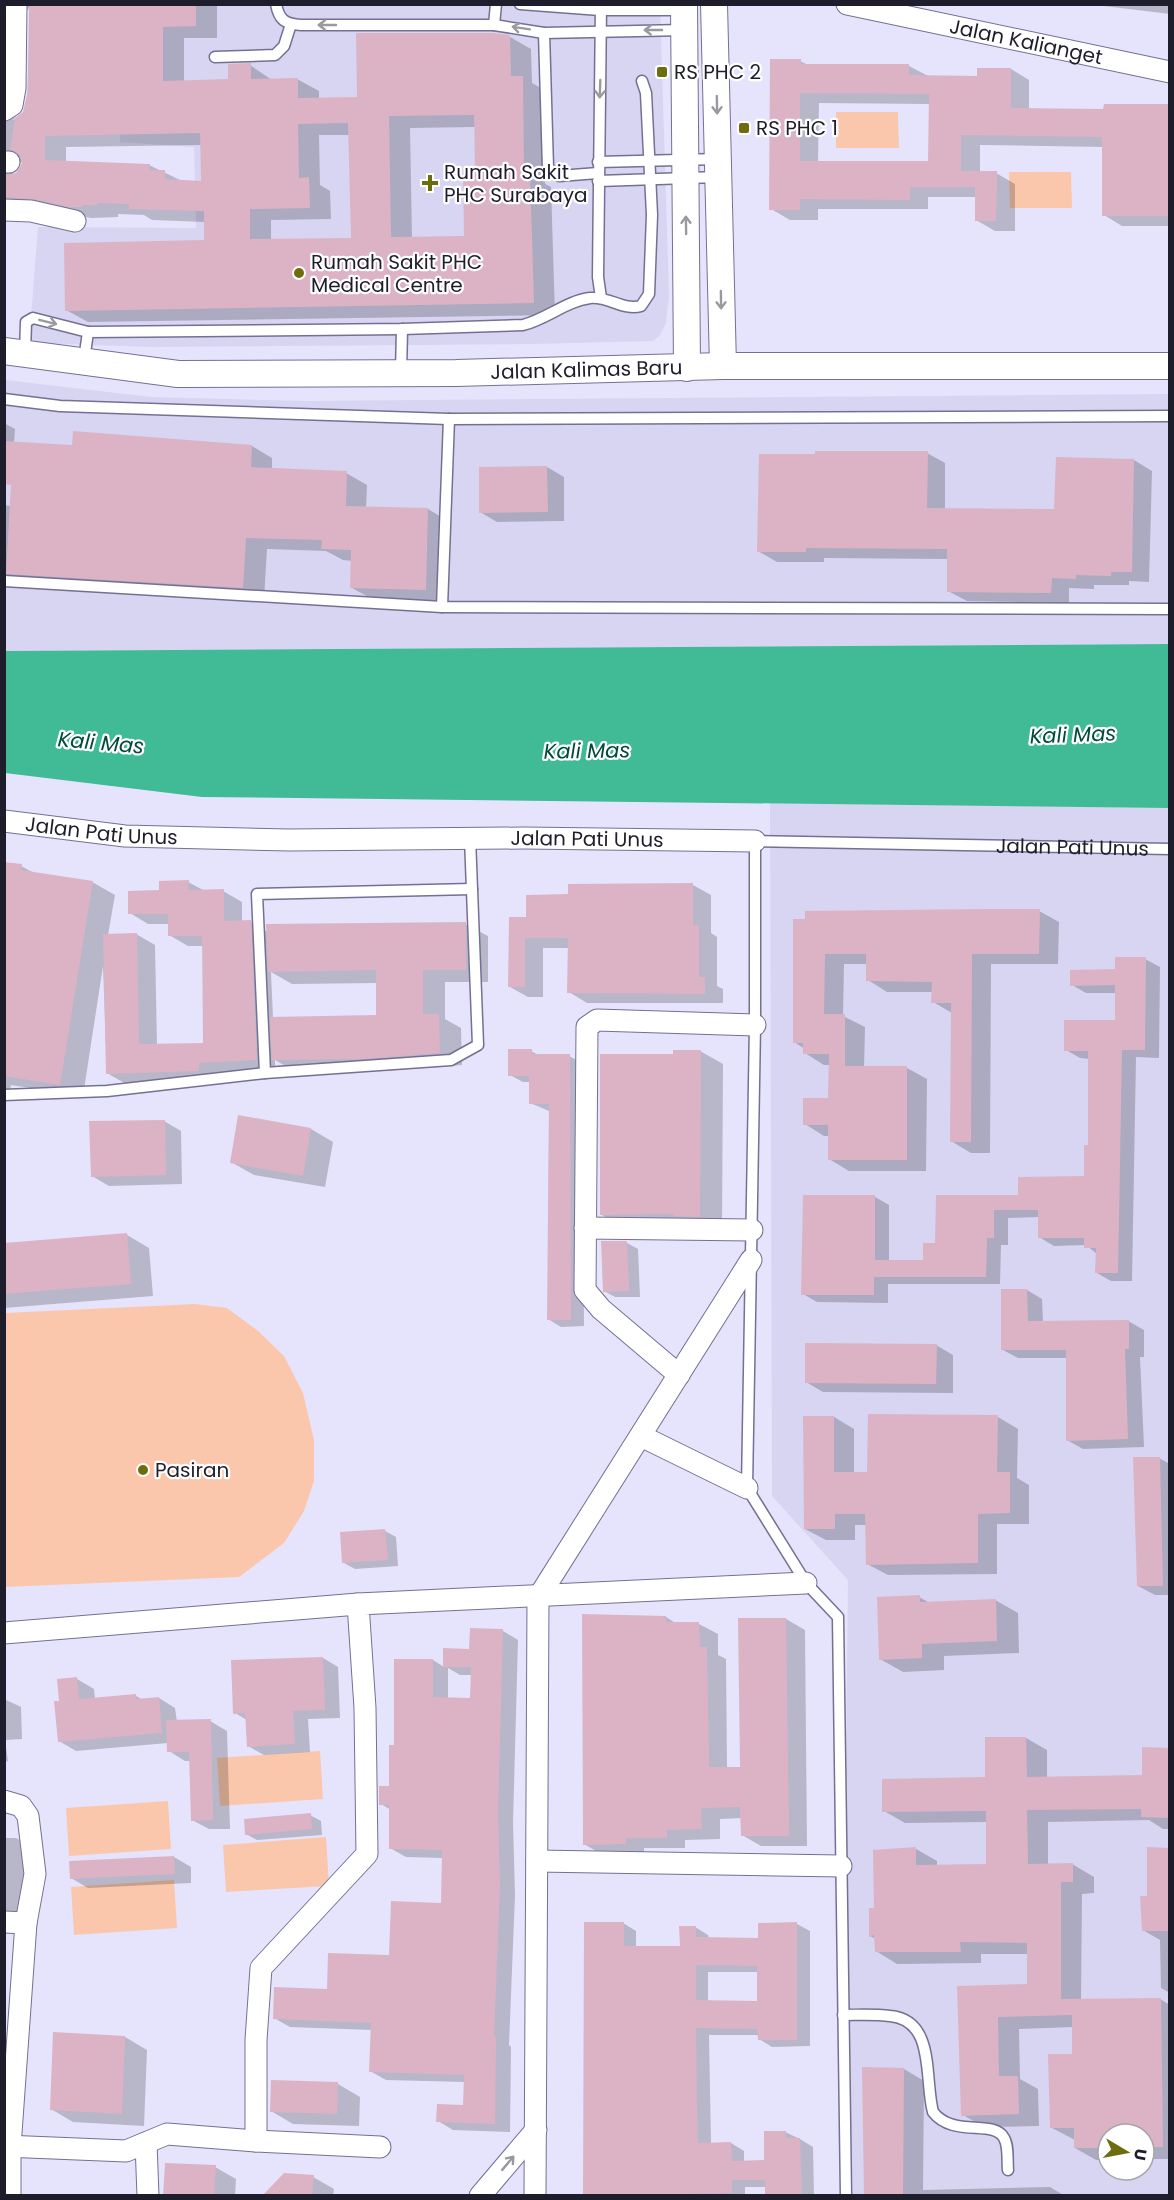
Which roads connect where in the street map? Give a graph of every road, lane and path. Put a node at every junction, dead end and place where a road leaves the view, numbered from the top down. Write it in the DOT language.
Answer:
graph roads {
  1 [pos="16,4"];
  2 [pos="276,4"];
  3 [pos="496,4"];
  4 [pos="520,4"];
  5 [pos="714,4"];
  6 [pos="847,4"];
  7 [pos="600,7"];
  8 [pos="639,7"];
  9 [pos="684,15"];
  10 [pos="291,24"];
  11 [pos="494,25"];
  12 [pos="600,30"];
  13 [pos="544,33"];
  14 [pos="214,57"];
  15 [pos="684,72"];
  16 [pos="1170,72"];
  17 [pos="716,74"];
  18 [pos="642,81"];
  19 [pos="8,107"];
  20 [pos="648,161"];
  21 [pos="718,168"];
  22 [pos="685,169"];
  23 [pos="598,172"];
  24 [pos="648,179"];
  25 [pos="4,210"];
  26 [pos="32,211"];
  27 [pos="75,221"];
  28 [pos="4,225"];
  29 [pos="601,298"];
  30 [pos="402,329"];
  31 [pos="88,332"];
  32 [pos="15,352"];
  33 [pos="84,360"];
  34 [pos="723,366"];
  35 [pos="1170,366"];
  36 [pos="687,368"];
  37 [pos="401,373"];
  38 [pos="4,399"];
  39 [pos="1170,416"];
  40 [pos="449,419"];
  41 [pos="4,581"];
  42 [pos="442,607"];
  43 [pos="1170,609"];
  44 [pos="4,821"];
  45 [pos="470,838"];
  46 [pos="755,841"];
  47 [pos="1170,849"];
  48 [pos="472,889"];
  49 [pos="755,1025"];
  50 [pos="265,1073"];
  51 [pos="4,1095"];
  52 [pos="585,1228"];
  53 [pos="752,1230"];
  54 [pos="751,1260"];
  55 [pos="679,1375"];
  56 [pos="640,1436"];
  57 [pos="747,1488"];
  58 [pos="806,1583"];
  59 [pos="538,1598"];
  60 [pos="358,1604"];
  61 [pos="4,1633"];
  62 [pos="4,1801"];
  63 [pos="537,1861"];
  64 [pos="841,1866"];
  65 [pos="4,1922"];
  66 [pos="26,1923"];
  67 [pos="843,2015"];
  68 [pos="536,2130"];
  69 [pos="256,2141"];
  70 [pos="146,2143"];
  71 [pos="7,2147"];
  72 [pos="380,2147"];
  73 [pos="1008,2170"];
  74 [pos="10,2196"];
  75 [pos="148,2196"];
  76 [pos="480,2196"];
  77 [pos="534,2196"];
  78 [pos="846,2196"];
  1 -- 19 [label="street"];
  2 -- 10 [label="lane"];
  3 -- 11 [label="lane"];
  4 -- 7 [label="lane"];
  5 -- 17 [label="street"];
  6 -- 16 [label="street, Jalan Kalianget"];
  7 -- 8 [label="lane"];
  7 -- 12 [label="lane"];
  8 -- 9 [label="lane"];
  9 -- 12 [label="lane, one-way"];
  9 -- 15 [label="street"];
  11 -- 10 [label="lane, one-way"];
  10 -- 14 [label="lane"];
  13 -- 11 [label="lane, one-way"];
  12 -- 13 [label="lane"];
  12 -- 23 [label="lane, one-way"];
  13 -- 23 [label="lane"];
  15 -- 17 [label="street"];
  15 -- 22 [label="street"];
  17 -- 21 [label="street, one-way"];
  18 -- 20 [label="lane"];
  20 -- 22 [label="lane"];
  20 -- 23 [label="lane"];
  20 -- 24 [label="lane"];
  21 -- 22 [label="lane"];
  21 -- 22 [label="lane"];
  21 -- 34 [label="street, one-way"];
  22 -- 24 [label="lane"];
  36 -- 22 [label="street, one-way"];
  23 -- 24 [label="lane"];
  23 -- 29 [label="lane"];
  24 -- 29 [label="lane"];
  25 -- 26 [label="street"];
  26 -- 27 [label="street"];
  26 -- 28 [label="street"];
  29 -- 30 [label="lane"];
  30 -- 31 [label="lane"];
  30 -- 37 [label="lane"];
  32 -- 31 [label="lane, one-way"];
  31 -- 33 [label="lane"];
  32 -- 33 [label="street, Jalan Kalimas Baru"];
  33 -- 37 [label="street, Jalan Kalimas Baru"];
  34 -- 35 [label="street, Jalan Kalimas Baru"];
  34 -- 36 [label="street, Jalan Kalimas Baru"];
  36 -- 37 [label="street, Jalan Kalimas Baru"];
  38 -- 40 [label="lane"];
  39 -- 40 [label="lane"];
  40 -- 42 [label="lane"];
  41 -- 42 [label="lane"];
  42 -- 43 [label="lane"];
  44 -- 45 [label="street, Jalan Pati Unus"];
  45 -- 46 [label="street, Jalan Pati Unus"];
  45 -- 48 [label="lane"];
  46 -- 47 [label="lane, Jalan Pati Unus"];
  46 -- 49 [label="lane"];
  48 -- 50 [label="lane"];
  48 -- 50 [label="lane"];
  49 -- 52 [label="street"];
  49 -- 53 [label="lane"];
  50 -- 51 [label="lane"];
  52 -- 53 [label="street"];
  52 -- 55 [label="street"];
  53 -- 54 [label="lane"];
  54 -- 55 [label="street"];
  54 -- 57 [label="lane"];
  55 -- 56 [label="street"];
  56 -- 57 [label="street"];
  56 -- 59 [label="street"];
  57 -- 58 [label="lane"];
  58 -- 59 [label="street"];
  58 -- 64 [label="lane"];
  59 -- 60 [label="street"];
  59 -- 63 [label="street"];
  60 -- 61 [label="street"];
  60 -- 69 [label="street"];
  62 -- 66 [label="street"];
  63 -- 64 [label="street"];
  63 -- 68 [label="street"];
  64 -- 67 [label="lane"];
  65 -- 66 [label="street"];
  66 -- 71 [label="street"];
  67 -- 73 [label="lane"];
  67 -- 78 [label="lane"];
  76 -- 68 [label="street, one-way"];
  68 -- 77 [label="street"];
  69 -- 70 [label="street"];
  69 -- 72 [label="street"];
  70 -- 71 [label="street"];
  70 -- 75 [label="street"];
  71 -- 74 [label="street"];
}
